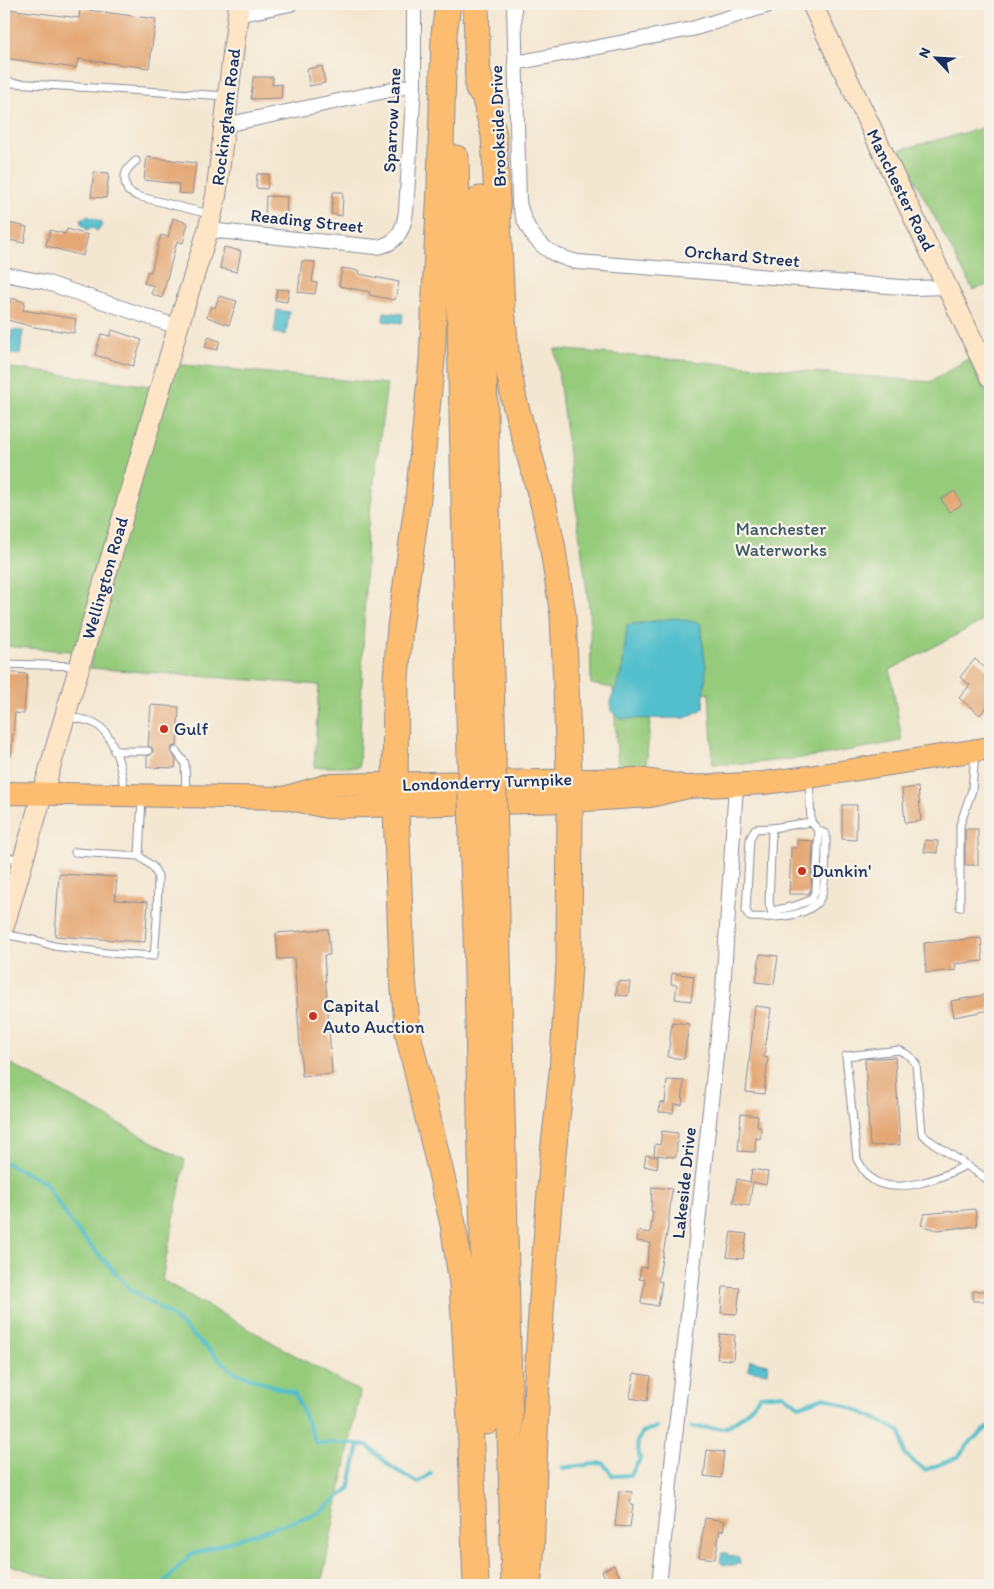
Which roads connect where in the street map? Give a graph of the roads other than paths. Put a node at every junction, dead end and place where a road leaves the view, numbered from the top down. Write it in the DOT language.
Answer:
graph roads {
  1 [pos="290,4"];
  2 [pos="414,4"];
  3 [pos="448,4"];
  4 [pos="453,4"];
  5 [pos="476,4"];
  6 [pos="514,4"];
  7 [pos="772,4"];
  8 [pos="812,4"];
  9 [pos="238,10"];
  10 [pos="515,63"];
  11 [pos="478,72"];
  12 [pos="4,78"];
  13 [pos="414,85"];
  14 [pos="228,96"];
  15 [pos="225,125"];
  16 [pos="136,161"];
  17 [pos="210,223"];
  18 [pos="398,236"];
  19 [pos="538,242"];
  20 [pos="4,274"];
  21 [pos="948,287"];
  22 [pos="178,327"];
  23 [pos="990,376"];
  24 [pos="4,664"];
  25 [pos="79,666"];
  26 [pos="64,716"];
  27 [pos="983,749"];
  28 [pos="148,750"];
  29 [pos="114,751"];
  30 [pos="176,752"];
  31 [pos="481,757"];
  32 [pos="809,777"];
  33 [pos="736,785"];
  34 [pos="569,790"];
  35 [pos="42,792"];
  36 [pos="4,793"];
  37 [pos="133,794"];
  38 [pos="186,795"];
  39 [pos="396,795"];
  40 [pos="811,822"];
  41 [pos="772,828"];
  42 [pos="484,839"];
  43 [pos="74,852"];
  44 [pos="139,856"];
  45 [pos="13,858"];
  46 [pos="960,907"];
  47 [pos="772,914"];
  48 [pos="4,926"];
  49 [pos="4,934"];
  50 [pos="966,1165"];
  51 [pos="990,1181"];
  52 [pos="476,1585"];
  53 [pos="490,1585"];
  54 [pos="514,1585"];
  55 [pos="528,1585"];
  56 [pos="659,1585"];
  1 -- 9 [label="street"];
  2 -- 13 [label="street, Sparrow Lane"];
  3 -- 39 [label="highway"];
  4 -- 31 [label="highway"];
  5 -- 11 [label="highway"];
  6 -- 10 [label="street, Brookside Drive"];
  7 -- 10 [label="street"];
  8 -- 21 [label="street, Manchester Road"];
  9 -- 14 [label="street, Rockingham Road"];
  10 -- 19 [label="street, Brookside Drive"];
  11 -- 31 [label="highway"];
  11 -- 34 [label="highway"];
  12 -- 14 [label="lane"];
  13 -- 15 [label="street"];
  13 -- 18 [label="street, Sparrow Lane"];
  14 -- 15 [label="street, Rockingham Road"];
  15 -- 17 [label="street, Rockingham Road"];
  16 -- 17 [label="lane"];
  17 -- 18 [label="street, Reading Street"];
  17 -- 22 [label="street, Wellington Road"];
  19 -- 21 [label="street, Orchard Street"];
  20 -- 22 [label="street"];
  21 -- 23 [label="street, Manchester Road"];
  22 -- 25 [label="street, Wellington Road"];
  24 -- 25 [label="lane"];
  25 -- 26 [label="street, Wellington Road"];
  26 -- 29 [label="lane"];
  26 -- 35 [label="street, Wellington Road"];
  27 -- 32 [label="main road, Londonderry Turnpike"];
  27 -- 46 [label="lane"];
  28 -- 29 [label="lane"];
  29 -- 37 [label="lane"];
  30 -- 38 [label="lane"];
  31 -- 42 [label="highway, bridge"];
  32 -- 33 [label="main road, Londonderry Turnpike"];
  32 -- 40 [label="lane"];
  33 -- 34 [label="main road, Londonderry Turnpike"];
  33 -- 56 [label="street, Lakeside Drive"];
  34 -- 39 [label="main road, Londonderry Turnpike"];
  34 -- 55 [label="highway"];
  35 -- 36 [label="main road, Londonderry Turnpike"];
  35 -- 37 [label="main road, Londonderry Turnpike"];
  35 -- 45 [label="street, Wellington Road"];
  37 -- 38 [label="main road, Londonderry Turnpike"];
  37 -- 44 [label="lane"];
  38 -- 39 [label="main road, Londonderry Turnpike"];
  39 -- 52 [label="highway"];
  40 -- 41 [label="lane"];
  40 -- 47 [label="lane"];
  41 -- 47 [label="lane"];
  41 -- 47 [label="lane"];
  42 -- 53 [label="highway"];
  42 -- 54 [label="highway"];
  43 -- 44 [label="lane"];
  44 -- 49 [label="lane"];
  45 -- 48 [label="street, Wellington Road"];
  50 -- 50 [label="lane"];
  50 -- 51 [label="lane"];
}
